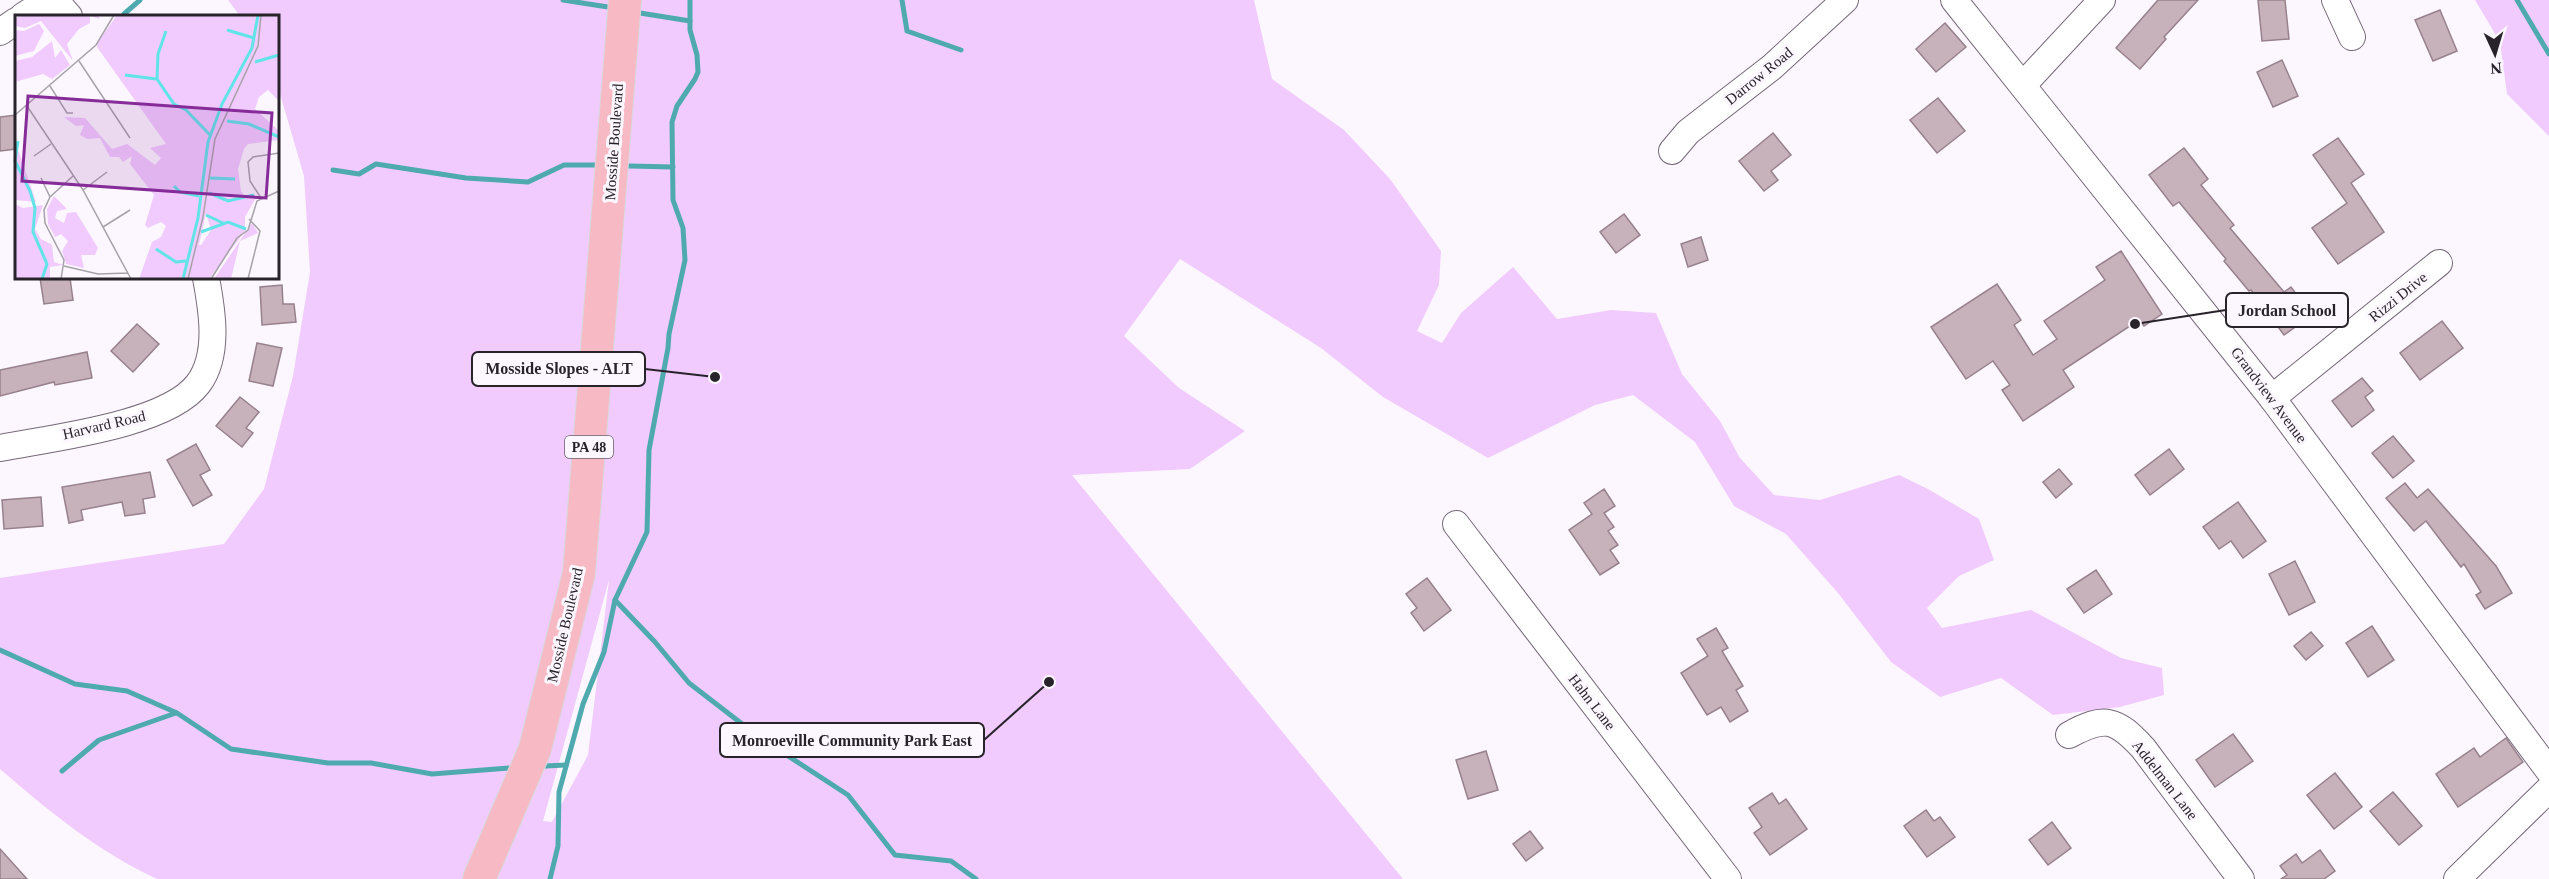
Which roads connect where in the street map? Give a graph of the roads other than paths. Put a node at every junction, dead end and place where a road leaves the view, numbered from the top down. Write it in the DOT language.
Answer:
graph roads {
  1 [pos="48,0"];
  2 [pos="55,0"];
  3 [pos="625,0"];
  4 [pos="1845,0"];
  5 [pos="1954,0"];
  6 [pos="2102,0"];
  7 [pos="2335,0"];
  8 [pos="25,15"];
  9 [pos="68,15"];
  10 [pos="15,22"];
  11 [pos="0,32"];
  12 [pos="2352,37"];
  13 [pos="2023,85"];
  14 [pos="1672,151"];
  15 [pos="2439,263"];
  16 [pos="206,279"];
  17 [pos="2272,398"];
  18 [pos="0,448"];
  19 [pos="1456,524"];
  20 [pos="2069,735"];
  21 [pos="2549,771"];
  22 [pos="2549,789"];
  23 [pos="479,879"];
  24 [pos="1728,879"];
  25 [pos="2241,879"];
  26 [pos="2457,879"];
  1 -- 8 [label="street"];
  2 -- 9 [label="street"];
  3 -- 23 [label="main road, Mosside Boulevard / PA 48"];
  4 -- 14 [label="street, Darrow Road"];
  5 -- 13 [label="street, Grandview Avenue"];
  6 -- 13 [label="street"];
  7 -- 12 [label="street"];
  10 -- 11 [label="street"];
  13 -- 17 [label="street, Grandview Avenue"];
  15 -- 17 [label="street, Rizzi Drive"];
  16 -- 18 [label="street, Harvard Road"];
  17 -- 21 [label="street, Grandview Avenue"];
  19 -- 24 [label="street, Hahn Lane"];
  20 -- 25 [label="street, Addelman Lane"];
  22 -- 26 [label="street"];
}
